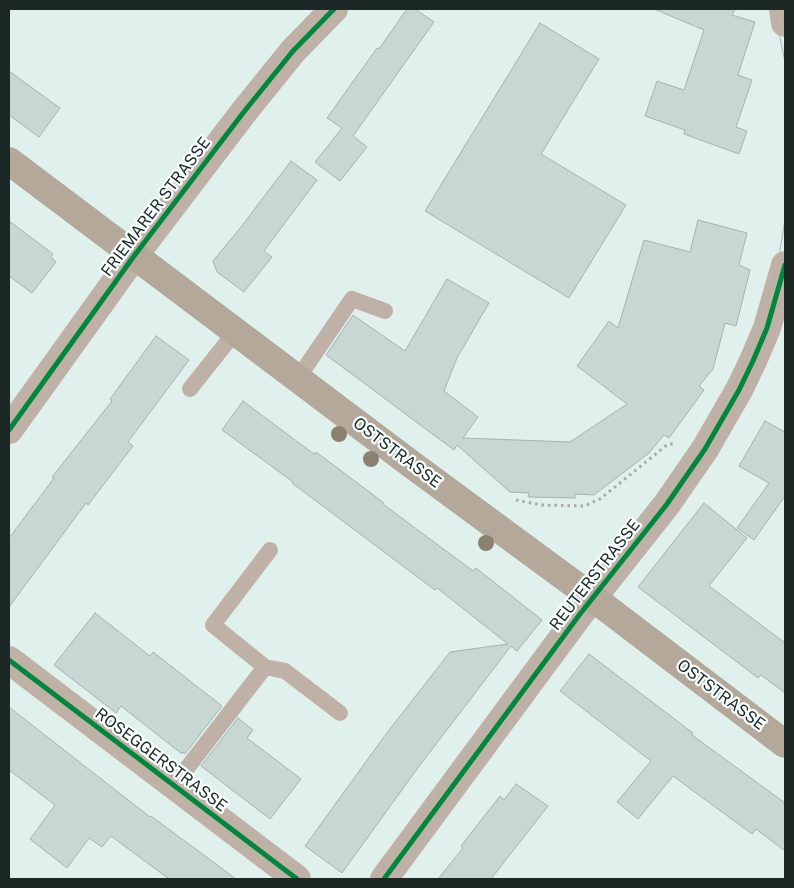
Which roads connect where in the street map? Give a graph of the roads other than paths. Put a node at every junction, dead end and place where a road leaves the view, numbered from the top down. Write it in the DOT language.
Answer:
graph roads {
  1 [pos="334,9"];
  2 [pos="783,9"];
  3 [pos="785,24"];
  4 [pos="9,161"];
  5 [pos="134,256"];
  6 [pos="785,264"];
  7 [pos="385,311"];
  8 [pos="235,332"];
  9 [pos="298,378"];
  10 [pos="190,389"];
  11 [pos="9,430"];
  12 [pos="270,550"];
  13 [pos="593,598"];
  14 [pos="9,660"];
  15 [pos="265,667"];
  16 [pos="340,713"];
  17 [pos="785,744"];
  18 [pos="174,785"];
  19 [pos="298,879"];
  20 [pos="384,879"];
  1 -- 5 [label="street, FRIEMARER STRASSE"];
  2 -- 3 [label="street"];
  4 -- 5 [label="main road, OSTSTRASSE"];
  5 -- 8 [label="main road, OSTSTRASSE"];
  5 -- 11 [label="street, FRIEMARER STRASSE"];
  6 -- 13 [label="street, REUTERSTRASSE"];
  7 -- 9 [label="lane"];
  8 -- 9 [label="main road, OSTSTRASSE"];
  8 -- 10 [label="lane"];
  9 -- 13 [label="main road, OSTSTRASSE"];
  12 -- 15 [label="lane"];
  13 -- 17 [label="main road, OSTSTRASSE"];
  13 -- 20 [label="street, REUTERSTRASSE"];
  14 -- 18 [label="street, ROSEGGERSTRASSE"];
  15 -- 16 [label="lane"];
  15 -- 18 [label="lane"];
  18 -- 19 [label="street, ROSEGGERSTRASSE"];
}
